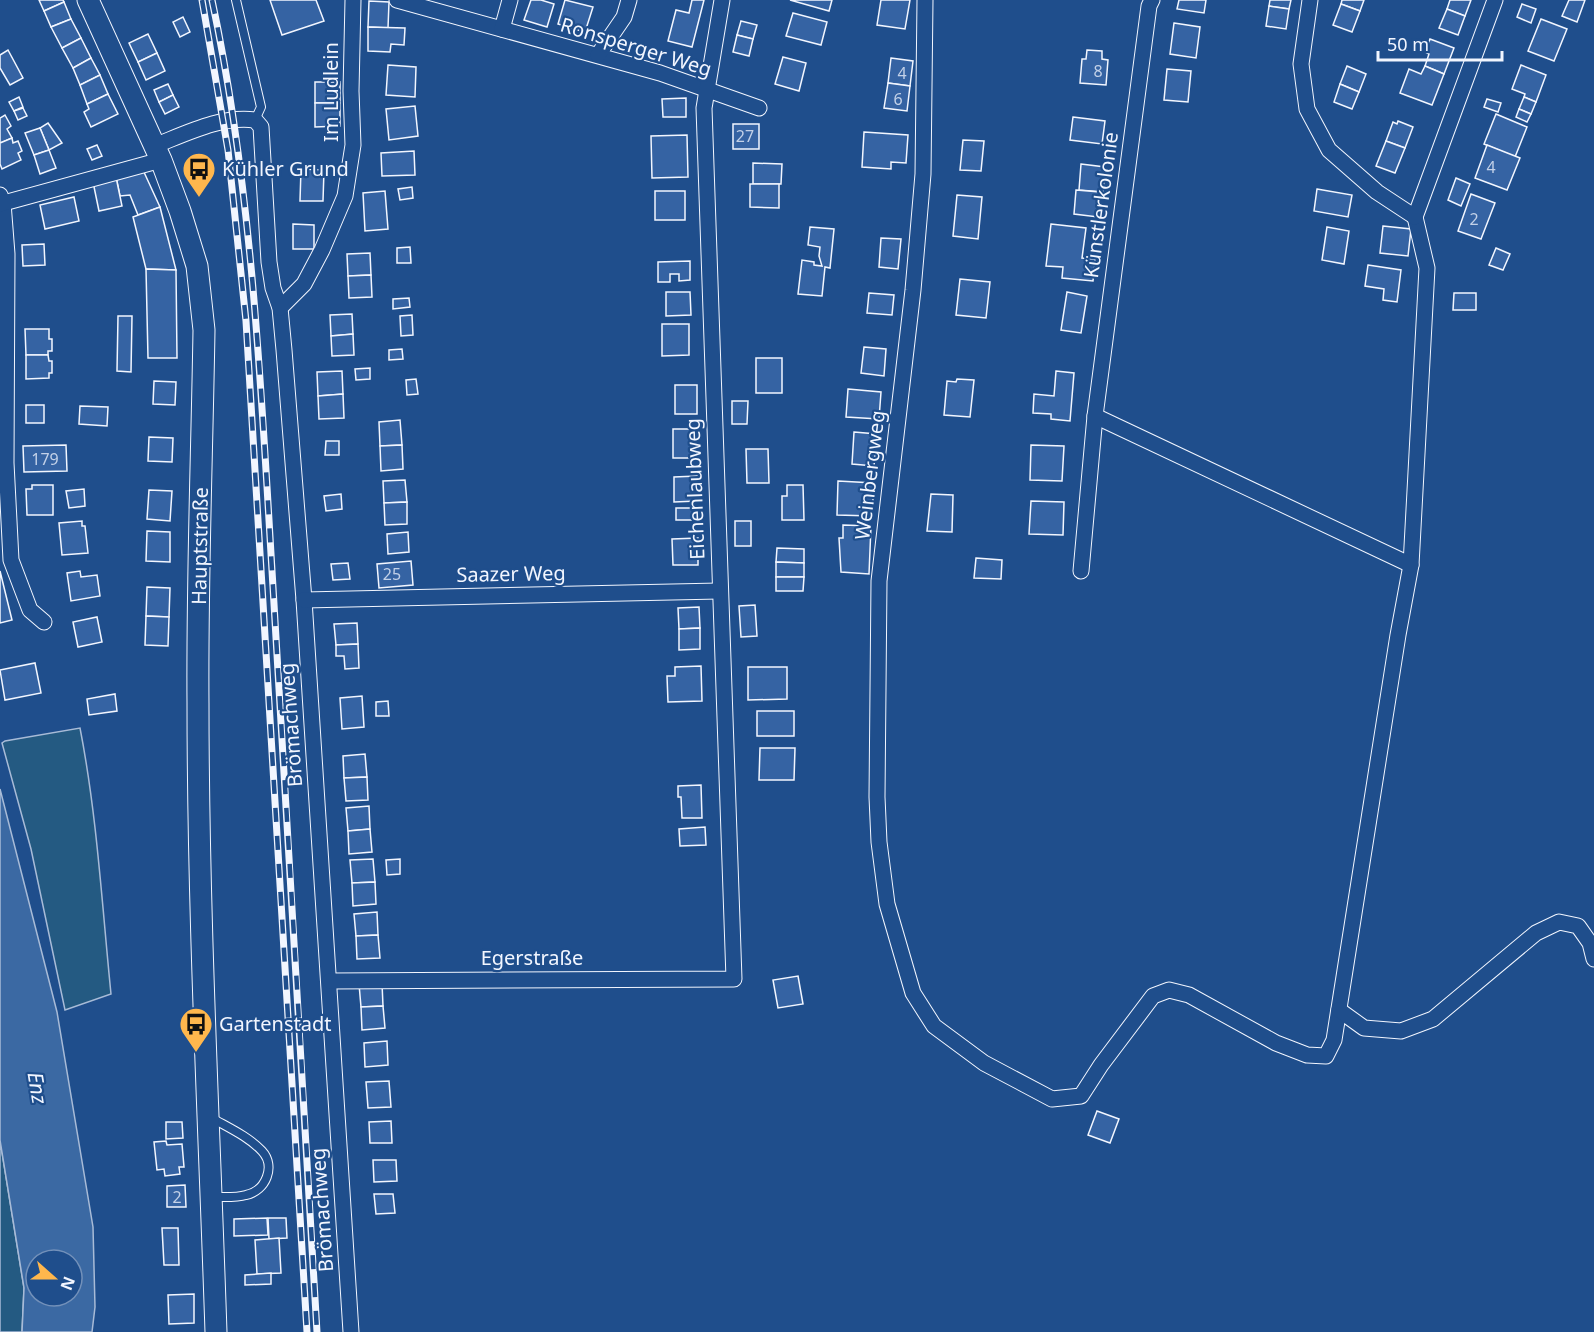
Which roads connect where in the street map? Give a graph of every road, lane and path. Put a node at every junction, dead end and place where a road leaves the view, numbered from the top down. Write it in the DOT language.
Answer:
graph roads {
  1 [pos="88,0"];
  2 [pos="236,0"];
  3 [pos="353,0"];
  4 [pos="397,0"];
  5 [pos="510,0"];
  6 [pos="629,0"];
  7 [pos="722,0"];
  8 [pos="925,0"];
  9 [pos="1152,0"];
  10 [pos="1310,0"];
  11 [pos="1495,0"];
  12 [pos="502,29"];
  13 [pos="598,55"];
  14 [pos="706,91"];
  15 [pos="759,108"];
  16 [pos="255,120"];
  17 [pos="158,153"];
  18 [pos="1,200"];
  19 [pos="1415,217"];
  20 [pos="280,308"];
  21 [pos="1095,416"];
  22 [pos="1411,565"];
  23 [pos="1081,571"];
  24 [pos="719,591"];
  25 [pos="304,600"];
  26 [pos="44,622"];
  27 [pos="1594,959"];
  28 [pos="734,979"];
  29 [pos="330,981"];
  30 [pos="1339,1010"];
  31 [pos="207,1115"];
  32 [pos="212,1197"];
  33 [pos="216,1332"];
  34 [pos="351,1332"];
  1 -- 17 [label="street, Hauptstraße"];
  2 -- 16 [label="lane, Brömachweg"];
  3 -- 20 [label="street, Im Ludlein"];
  4 -- 12 [label="street, Ronsperger Weg"];
  5 -- 12 [label="street"];
  6 -- 13 [label="street"];
  7 -- 14 [label="street, Eichenlaubweg"];
  8 -- 30 [label="street, Weinbergweg"];
  9 -- 21 [label="street, Künstlerkolonie"];
  10 -- 19 [label="street"];
  11 -- 19 [label="street"];
  12 -- 13 [label="street, Ronsperger Weg"];
  13 -- 14 [label="street, Ronsperger Weg"];
  14 -- 15 [label="street, Ronsperger Weg"];
  14 -- 24 [label="street, Eichenlaubweg"];
  16 -- 17 [label="street"];
  16 -- 20 [label="street, Brömachweg"];
  17 -- 18 [label="street"];
  17 -- 31 [label="street, Hauptstraße"];
  18 -- 26 [label="street"];
  19 -- 22 [label="street"];
  20 -- 25 [label="street, Brömachweg"];
  21 -- 22 [label="street"];
  21 -- 23 [label="street, Künstlerkolonie"];
  22 -- 30 [label="street"];
  24 -- 25 [label="street, Saazer Weg"];
  24 -- 28 [label="street, Eichenlaubweg"];
  25 -- 29 [label="street, Brömachweg"];
  27 -- 30 [label="street"];
  28 -- 29 [label="street, Egerstraße"];
  29 -- 34 [label="street, Brömachweg"];
  31 -- 32 [label="street"];
  31 -- 32 [label="lane"];
  32 -- 33 [label="street"];
}
